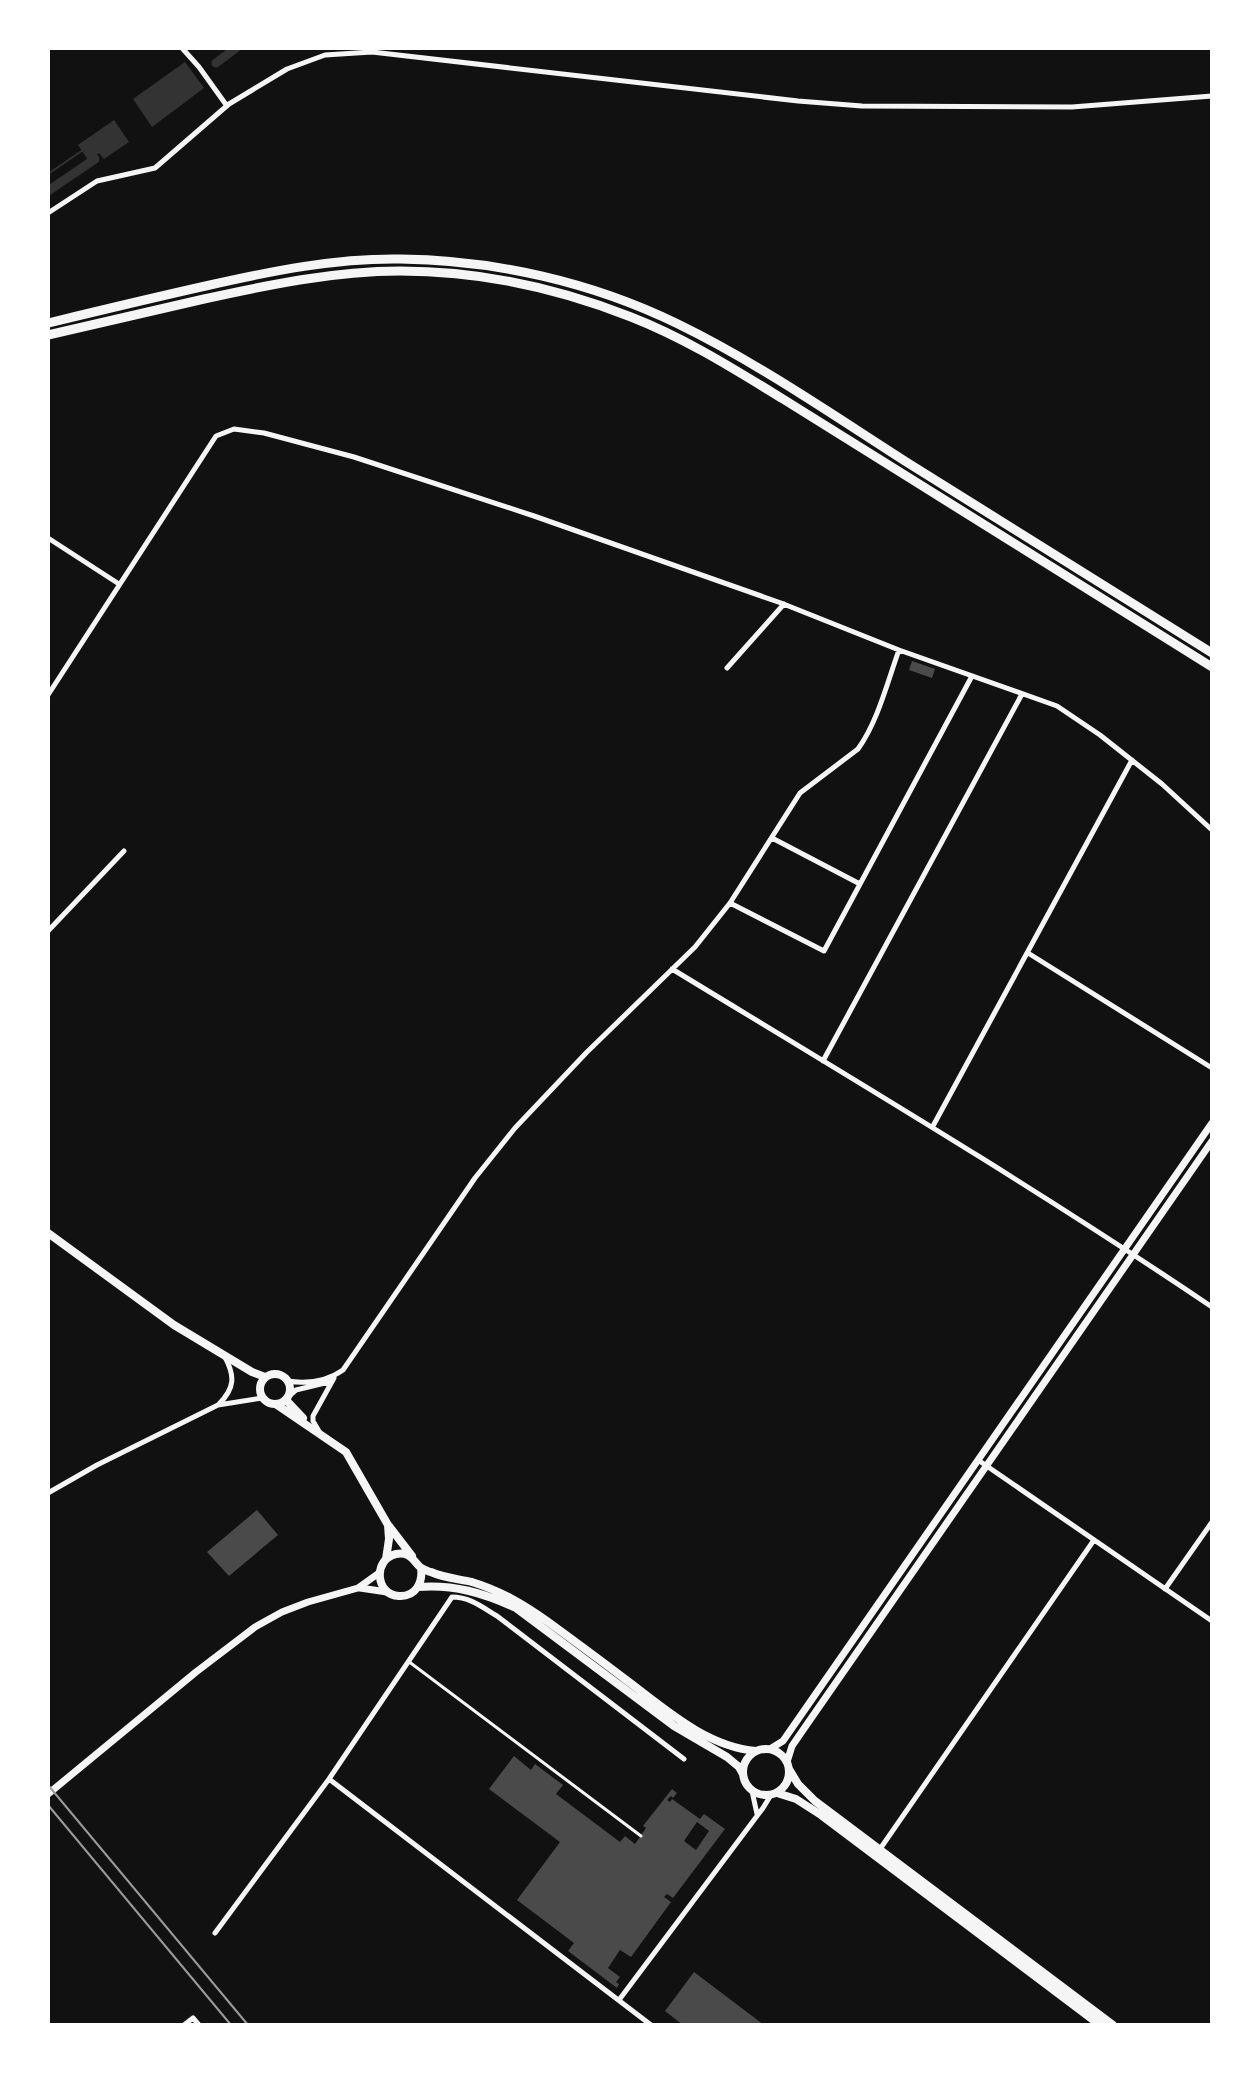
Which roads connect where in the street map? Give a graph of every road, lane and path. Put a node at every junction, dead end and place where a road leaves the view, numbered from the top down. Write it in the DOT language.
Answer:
graph roads {
  1 [pos="182,48"];
  2 [pos="1212,96"];
  3 [pos="227,106"];
  4 [pos="48,213"];
  5 [pos="48,323"];
  6 [pos="48,335"];
  7 [pos="48,538"];
  8 [pos="119,584"];
  9 [pos="784,604"];
  10 [pos="899,650"];
  11 [pos="1212,653"];
  12 [pos="1212,667"];
  13 [pos="727,668"];
  14 [pos="972,676"];
  15 [pos="1022,694"];
  16 [pos="48,695"];
  17 [pos="1132,760"];
  18 [pos="1212,830"];
  19 [pos="772,838"];
  20 [pos="124,851"];
  21 [pos="860,884"];
  22 [pos="730,903"];
  23 [pos="48,931"];
  24 [pos="1028,953"];
  25 [pos="672,969"];
  26 [pos="823,1061"];
  27 [pos="1212,1068"];
  28 [pos="1212,1123"];
  29 [pos="933,1126"];
  30 [pos="1212,1141"];
  31 [pos="48,1233"];
  32 [pos="1125,1249"];
  33 [pos="1134,1254"];
  34 [pos="1212,1307"];
  35 [pos="225,1356"];
  36 [pos="252,1372"];
  37 [pos="265,1377"];
  38 [pos="331,1379"];
  39 [pos="287,1381"];
  40 [pos="261,1395"];
  41 [pos="288,1398"];
  42 [pos="218,1405"];
  43 [pos="277,1405"];
  44 [pos="309,1425"];
  45 [pos="321,1433"];
  46 [pos="978,1460"];
  47 [pos="986,1466"];
  48 [pos="48,1493"];
  49 [pos="1212,1522"];
  50 [pos="388,1525"];
  51 [pos="1094,1540"];
  52 [pos="386,1559"];
  53 [pos="415,1559"];
  54 [pos="421,1568"];
  55 [pos="379,1573"];
  56 [pos="418,1587"];
  57 [pos="358,1588"];
  58 [pos="1165,1589"];
  59 [pos="387,1592"];
  60 [pos="1212,1621"];
  61 [pos="408,1661"];
  62 [pos="770,1749"];
  63 [pos="756,1751"];
  64 [pos="684,1759"];
  65 [pos="788,1766"];
  66 [pos="743,1774"];
  67 [pos="329,1779"];
  68 [pos="752,1791"];
  69 [pos="48,1794"];
  70 [pos="774,1794"];
  71 [pos="757,1815"];
  72 [pos="641,1836"];
  73 [pos="880,1849"];
  74 [pos="215,1933"];
  75 [pos="619,2000"];
  76 [pos="184,2025"];
  77 [pos="199,2025"];
  78 [pos="651,2025"];
  79 [pos="1100,2025"];
  80 [pos="1113,2025"];
  1 -- 3 [label="street"];
  2 -- 3 [label="street"];
  3 -- 4 [label="street"];
  5 -- 11 [label="highway"];
  6 -- 12 [label="highway"];
  7 -- 8 [label="street"];
  8 -- 9 [label="street"];
  8 -- 16 [label="street"];
  9 -- 10 [label="street"];
  9 -- 13 [label="street"];
  10 -- 14 [label="street"];
  10 -- 19 [label="street"];
  14 -- 15 [label="street"];
  14 -- 21 [label="street"];
  15 -- 17 [label="street"];
  15 -- 26 [label="street"];
  17 -- 18 [label="street"];
  17 -- 24 [label="street"];
  19 -- 21 [label="street"];
  19 -- 22 [label="street"];
  20 -- 23 [label="street"];
  21 -- 22 [label="street"];
  22 -- 25 [label="street"];
  24 -- 27 [label="street"];
  24 -- 29 [label="street"];
  25 -- 26 [label="street"];
  25 -- 38 [label="street"];
  26 -- 29 [label="street"];
  28 -- 32 [label="main road"];
  29 -- 32 [label="street"];
  30 -- 33 [label="main road"];
  31 -- 35 [label="main road"];
  32 -- 33 [label="street"];
  32 -- 46 [label="main road"];
  33 -- 34 [label="street"];
  33 -- 47 [label="main road"];
  35 -- 36 [label="main road"];
  35 -- 42 [label="street"];
  36 -- 37 [label="main road"];
  36 -- 40 [label="main road"];
  37 -- 39 [label="main road"];
  37 -- 40 [label="main road"];
  38 -- 39 [label="street"];
  38 -- 41 [label="street"];
  38 -- 45 [label="street"];
  39 -- 41 [label="main road"];
  40 -- 42 [label="street"];
  40 -- 43 [label="main road"];
  41 -- 43 [label="main road"];
  41 -- 44 [label="main road"];
  42 -- 48 [label="street"];
  43 -- 44 [label="main road"];
  44 -- 45 [label="main road"];
  45 -- 50 [label="main road"];
  46 -- 47 [label="street"];
  46 -- 62 [label="main road"];
  47 -- 51 [label="street"];
  47 -- 65 [label="main road"];
  49 -- 58 [label="street"];
  50 -- 52 [label="main road"];
  50 -- 53 [label="main road"];
  51 -- 58 [label="street"];
  51 -- 73 [label="street"];
  52 -- 53 [label="main road"];
  52 -- 55 [label="main road"];
  53 -- 54 [label="main road"];
  54 -- 56 [label="main road"];
  54 -- 63 [label="main road"];
  55 -- 57 [label="main road"];
  55 -- 59 [label="main road"];
  56 -- 59 [label="main road"];
  56 -- 66 [label="main road"];
  57 -- 59 [label="main road"];
  57 -- 69 [label="main road"];
  58 -- 60 [label="street"];
  61 -- 64 [label="street"];
  61 -- 67 [label="street"];
  61 -- 72 [label="lane"];
  62 -- 63 [label="main road"];
  62 -- 65 [label="main road"];
  63 -- 66 [label="main road"];
  65 -- 70 [label="main road"];
  65 -- 73 [label="main road"];
  66 -- 68 [label="main road"];
  67 -- 74 [label="street"];
  67 -- 75 [label="street"];
  68 -- 70 [label="main road"];
  68 -- 71 [label="street"];
  70 -- 71 [label="street"];
  70 -- 79 [label="main road"];
  71 -- 75 [label="street"];
  73 -- 80 [label="main road"];
  75 -- 78 [label="street"];
  76 -- 77 [label="street"];
}
